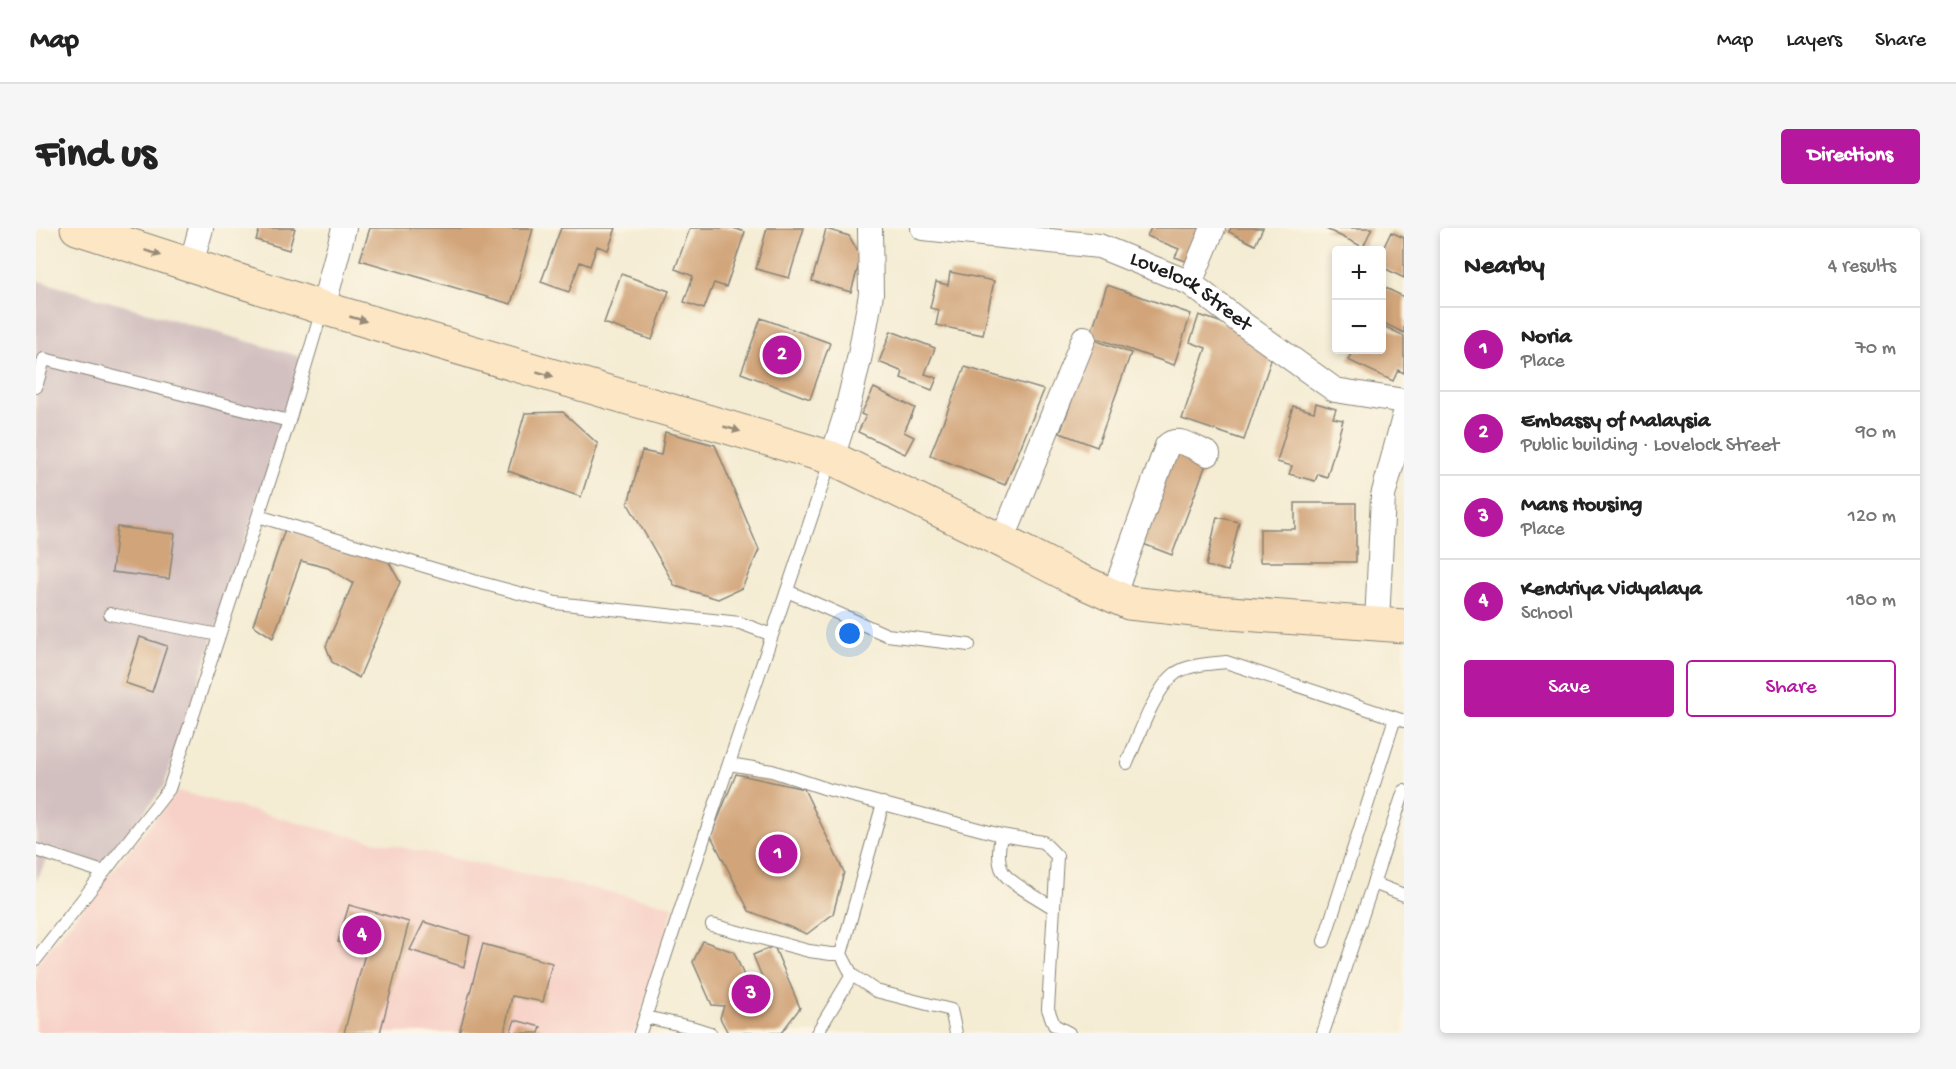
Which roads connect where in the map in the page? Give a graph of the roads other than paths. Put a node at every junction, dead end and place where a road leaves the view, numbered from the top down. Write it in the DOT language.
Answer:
graph roads {
  1 [pos="77,228"];
  2 [pos="201,228"];
  3 [pos="344,228"];
  4 [pos="870,228"];
  5 [pos="923,228"];
  6 [pos="1213,228"];
  7 [pos="191,265"];
  8 [pos="1190,283"];
  9 [pos="323,308"];
  10 [pos="1084,338"];
  11 [pos="36,387"];
  12 [pos="1404,401"];
  13 [pos="1404,417"];
  14 [pos="289,421"];
  15 [pos="1208,454"];
  16 [pos="832,458"];
  17 [pos="258,516"];
  18 [pos="1002,541"];
  19 [pos="787,591"];
  20 [pos="1113,597"];
  21 [pos="110,615"];
  22 [pos="1391,625"];
  23 [pos="219,635"];
  24 [pos="772,635"];
  25 [pos="969,645"];
  26 [pos="1400,720"];
  27 [pos="1127,763"];
  28 [pos="729,764"];
  29 [pos="1404,791"];
  30 [pos="883,803"];
  31 [pos="1001,835"];
  32 [pos="36,850"];
  33 [pos="103,872"];
  34 [pos="1373,883"];
  35 [pos="1404,895"];
  36 [pos="1054,908"];
  37 [pos="712,925"];
  38 [pos="1324,941"];
  39 [pos="841,954"];
  40 [pos="36,959"];
  41 [pos="852,975"];
  42 [pos="645,1017"];
  43 [pos="640,1033"];
  44 [pos="710,1033"];
  45 [pos="816,1033"];
  46 [pos="956,1033"];
  47 [pos="1069,1033"];
  48 [pos="1323,1033"];
  1 -- 7 [label="street, one-way"];
  2 -- 7 [label="street"];
  3 -- 9 [label="street"];
  4 -- 16 [label="street"];
  5 -- 8 [label="street, Lovelock Street"];
  6 -- 8 [label="street"];
  7 -- 9 [label="street"];
  8 -- 12 [label="street, Lovelock Street"];
  9 -- 14 [label="lane"];
  9 -- 16 [label="street, one-way"];
  10 -- 18 [label="street"];
  11 -- 14 [label="lane"];
  13 -- 22 [label="street"];
  14 -- 17 [label="lane"];
  15 -- 20 [label="street"];
  16 -- 18 [label="street"];
  16 -- 19 [label="lane"];
  17 -- 23 [label="lane"];
  17 -- 24 [label="lane"];
  18 -- 20 [label="street"];
  19 -- 24 [label="lane"];
  19 -- 25 [label="lane"];
  20 -- 22 [label="street"];
  21 -- 23 [label="lane"];
  23 -- 33 [label="lane"];
  24 -- 28 [label="lane"];
  26 -- 27 [label="lane"];
  26 -- 38 [label="lane"];
  28 -- 30 [label="lane"];
  28 -- 42 [label="lane"];
  29 -- 34 [label="lane"];
  30 -- 31 [label="lane"];
  30 -- 39 [label="lane"];
  31 -- 36 [label="lane"];
  31 -- 36 [label="lane"];
  32 -- 33 [label="lane"];
  33 -- 40 [label="lane"];
  34 -- 35 [label="lane"];
  34 -- 48 [label="lane"];
  36 -- 47 [label="lane"];
  37 -- 39 [label="lane"];
  39 -- 41 [label="lane"];
  41 -- 45 [label="lane"];
  41 -- 46 [label="lane"];
  42 -- 43 [label="lane"];
  42 -- 44 [label="lane"];
}
